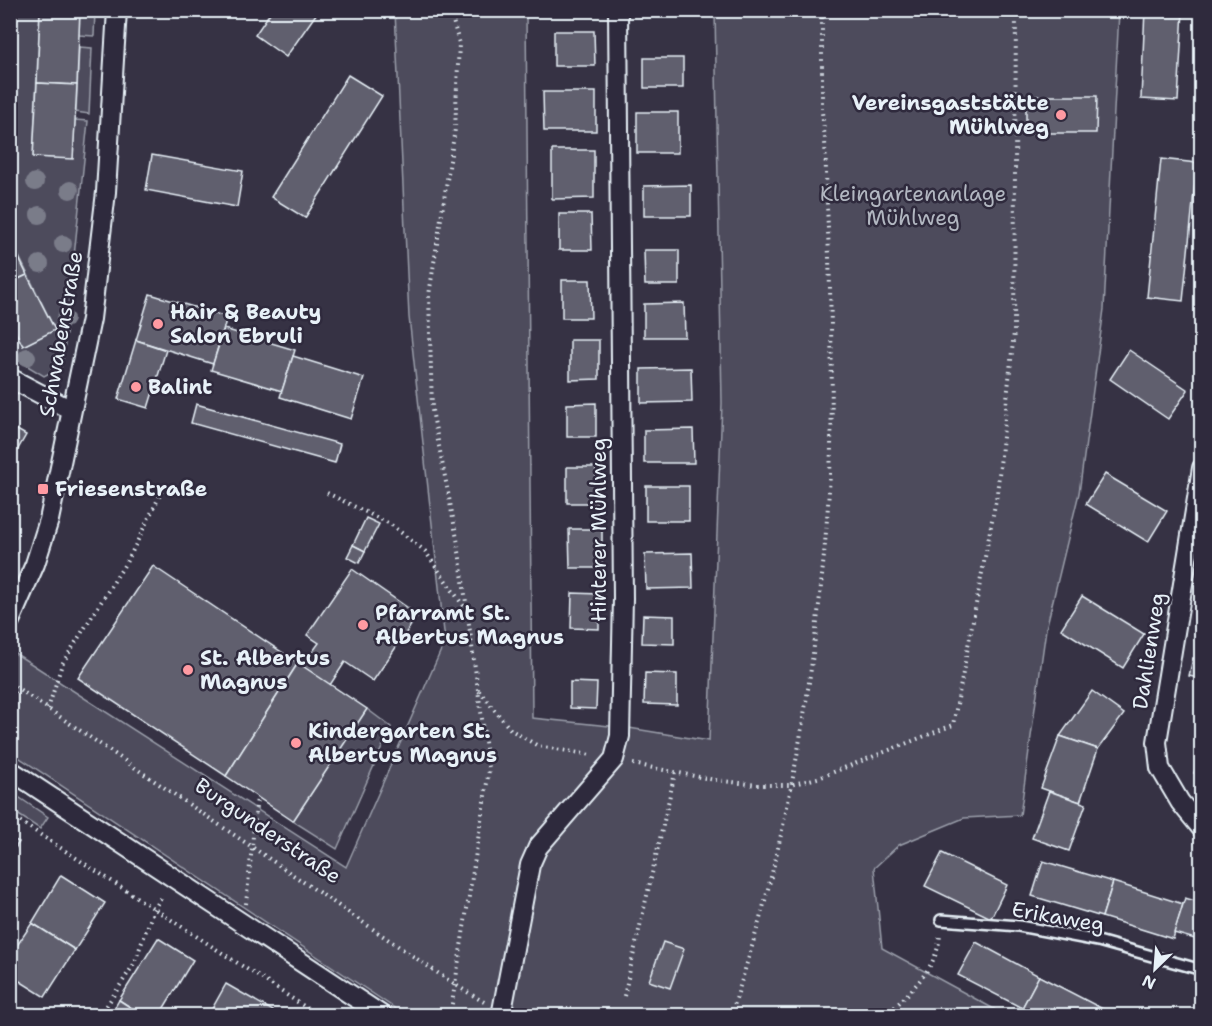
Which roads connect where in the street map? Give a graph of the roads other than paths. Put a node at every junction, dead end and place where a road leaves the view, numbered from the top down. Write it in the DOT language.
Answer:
graph roads {
  1 [pos="117,10"];
  2 [pos="618,10"];
  3 [pos="10,378"];
  4 [pos="71,410"];
  5 [pos="1202,468"];
  6 [pos="10,621"];
  7 [pos="10,770"];
  8 [pos="1202,829"];
  9 [pos="941,920"];
  10 [pos="1202,970"];
  11 [pos="502,1014"];
  12 [pos="383,1016"];
  1 -- 4 [label="street, Schwabenstraße"];
  2 -- 11 [label="street, Hinterer Mühlweg"];
  3 -- 4 [label="street"];
  4 -- 6 [label="street, Schwabenstraße"];
  5 -- 8 [label="street, Dahlienweg"];
  7 -- 12 [label="street"];
  9 -- 10 [label="lane, Erikaweg"];
}
